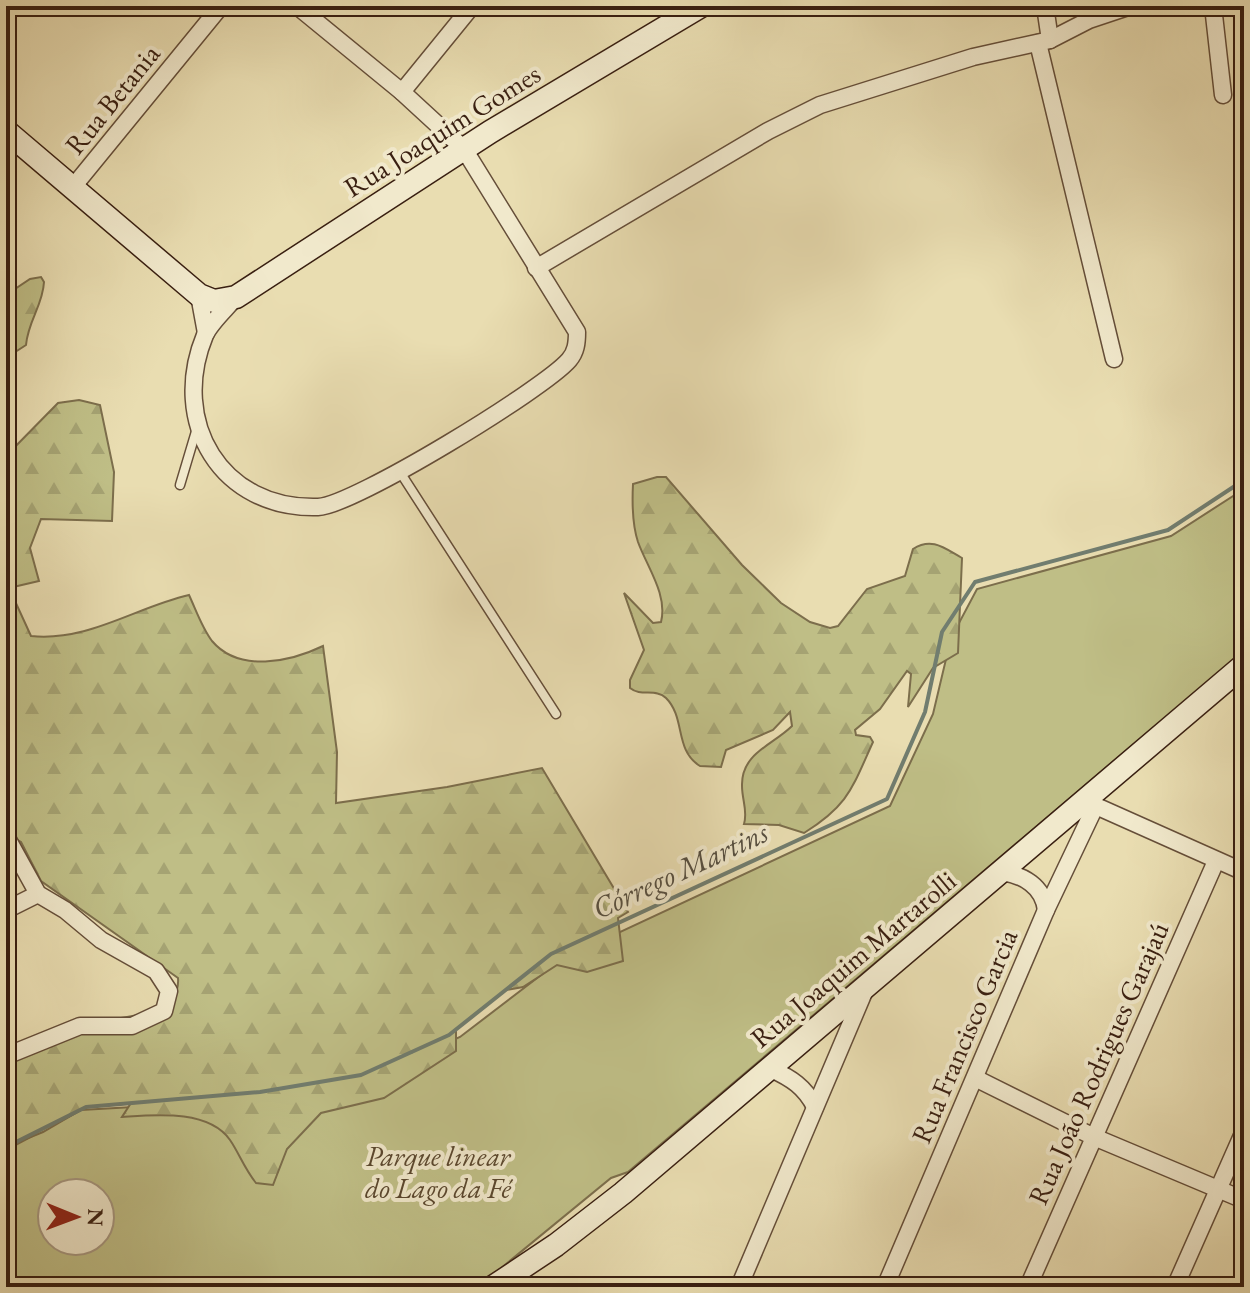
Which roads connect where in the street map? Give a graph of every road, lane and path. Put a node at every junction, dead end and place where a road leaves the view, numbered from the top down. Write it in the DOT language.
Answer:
graph roads {
  1 [pos="221,6"];
  2 [pos="297,6"];
  3 [pos="472,6"];
  4 [pos="701,6"];
  5 [pos="1045,6"];
  6 [pos="1131,6"];
  7 [pos="1213,6"];
  8 [pos="1044,41"];
  9 [pos="402,92"];
  10 [pos="1223,95"];
  11 [pos="6,131"];
  12 [pos="464,149"];
  13 [pos="73,187"];
  14 [pos="536,268"];
  15 [pos="216,298"];
  16 [pos="206,333"];
  17 [pos="1114,359"];
  18 [pos="197,427"];
  19 [pos="400,471"];
  20 [pos="180,485"];
  21 [pos="1241,670"];
  22 [pos="556,714"];
  23 [pos="1090,804"];
  24 [pos="6,836"];
  25 [pos="1216,861"];
  26 [pos="1002,872"];
  27 [pos="1244,872"];
  28 [pos="38,894"];
  29 [pos="6,910"];
  30 [pos="1046,910"];
  31 [pos="866,988"];
  32 [pos="6,1056"];
  33 [pos="771,1069"];
  34 [pos="975,1078"];
  35 [pos="815,1107"];
  36 [pos="1244,1131"];
  37 [pos="1094,1137"];
  38 [pos="1218,1189"];
  39 [pos="1244,1200"];
  40 [pos="493,1287"];
  41 [pos="739,1287"];
  42 [pos="885,1287"];
  43 [pos="1028,1287"];
  44 [pos="1175,1287"];
  1 -- 13 [label="street, Rua Betania"];
  2 -- 9 [label="street"];
  3 -- 9 [label="street"];
  4 -- 12 [label="street, Rua Joaquim Gomes"];
  5 -- 8 [label="street"];
  6 -- 8 [label="street"];
  7 -- 10 [label="street"];
  8 -- 14 [label="street"];
  8 -- 17 [label="street"];
  9 -- 12 [label="street"];
  11 -- 13 [label="street"];
  12 -- 14 [label="street"];
  12 -- 15 [label="street, Rua Joaquim Gomes"];
  13 -- 15 [label="street"];
  14 -- 19 [label="street"];
  15 -- 16 [label="street"];
  15 -- 16 [label="street"];
  16 -- 18 [label="street"];
  18 -- 19 [label="street"];
  18 -- 20 [label="lane"];
  19 -- 22 [label="lane"];
  21 -- 23 [label="street, Rua Joaquim Martarolli"];
  23 -- 25 [label="street"];
  23 -- 26 [label="street, Rua Joaquim Martarolli"];
  23 -- 30 [label="street, Rua Francisco Garcia"];
  24 -- 28 [label="street"];
  25 -- 27 [label="street"];
  25 -- 37 [label="street, Rua João Rodrigues Garajaú"];
  26 -- 30 [label="street"];
  26 -- 31 [label="street, Rua Joaquim Martarolli"];
  28 -- 29 [label="street"];
  28 -- 32 [label="street"];
  30 -- 34 [label="street, Rua Francisco Garcia"];
  31 -- 33 [label="street, Rua Joaquim Martarolli"];
  31 -- 35 [label="street"];
  33 -- 35 [label="street"];
  33 -- 40 [label="street, Rua Joaquim Martarolli"];
  34 -- 37 [label="street"];
  34 -- 42 [label="street, Rua Francisco Garcia"];
  35 -- 41 [label="street"];
  36 -- 38 [label="street"];
  37 -- 38 [label="street"];
  37 -- 43 [label="street, Rua João Rodrigues Garajaú"];
  38 -- 39 [label="street"];
  38 -- 44 [label="street"];
}
